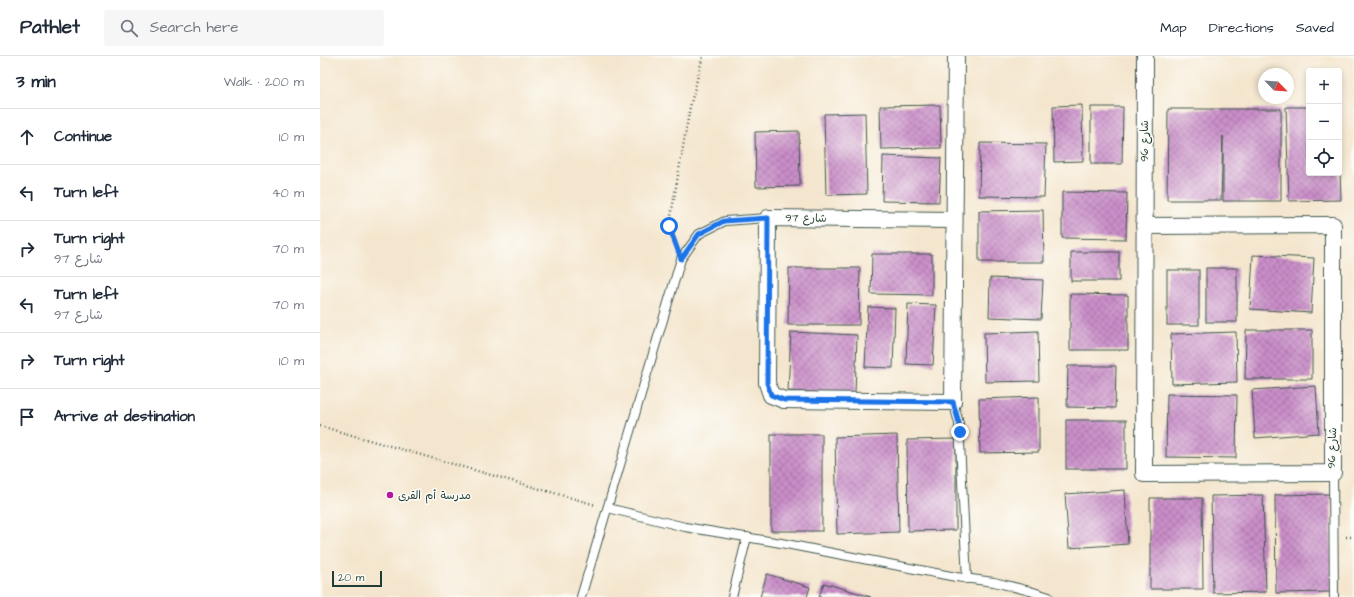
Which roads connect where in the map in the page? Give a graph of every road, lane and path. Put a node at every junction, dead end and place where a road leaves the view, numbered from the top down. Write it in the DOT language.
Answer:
graph roads {
  1 [pos="702,56"];
  2 [pos="956,56"];
  3 [pos="1145,56"];
  4 [pos="768,218"];
  5 [pos="954,220"];
  6 [pos="1144,226"];
  7 [pos="681,259"];
  8 [pos="953,402"];
  9 [pos="320,426"];
  10 [pos="1333,473"];
  11 [pos="608,508"];
  12 [pos="747,537"];
  13 [pos="967,579"];
  14 [pos="581,597"];
  15 [pos="732,597"];
  16 [pos="1049,597"];
  17 [pos="1334,597"];
  1 -- 7 [label="path"];
  2 -- 5 [label="street"];
  3 -- 6 [label="street, شارع 96"];
  4 -- 5 [label="street, شارع 97"];
  4 -- 7 [label="lane"];
  4 -- 8 [label="street"];
  5 -- 8 [label="street"];
  6 -- 10 [label="street, شارع 96"];
  6 -- 10 [label="street, شارع 96"];
  7 -- 11 [label="lane"];
  8 -- 13 [label="lane"];
  9 -- 11 [label="path"];
  10 -- 17 [label="lane"];
  11 -- 12 [label="lane"];
  11 -- 14 [label="lane"];
  12 -- 13 [label="lane"];
  12 -- 15 [label="lane"];
  13 -- 16 [label="lane"];
}
